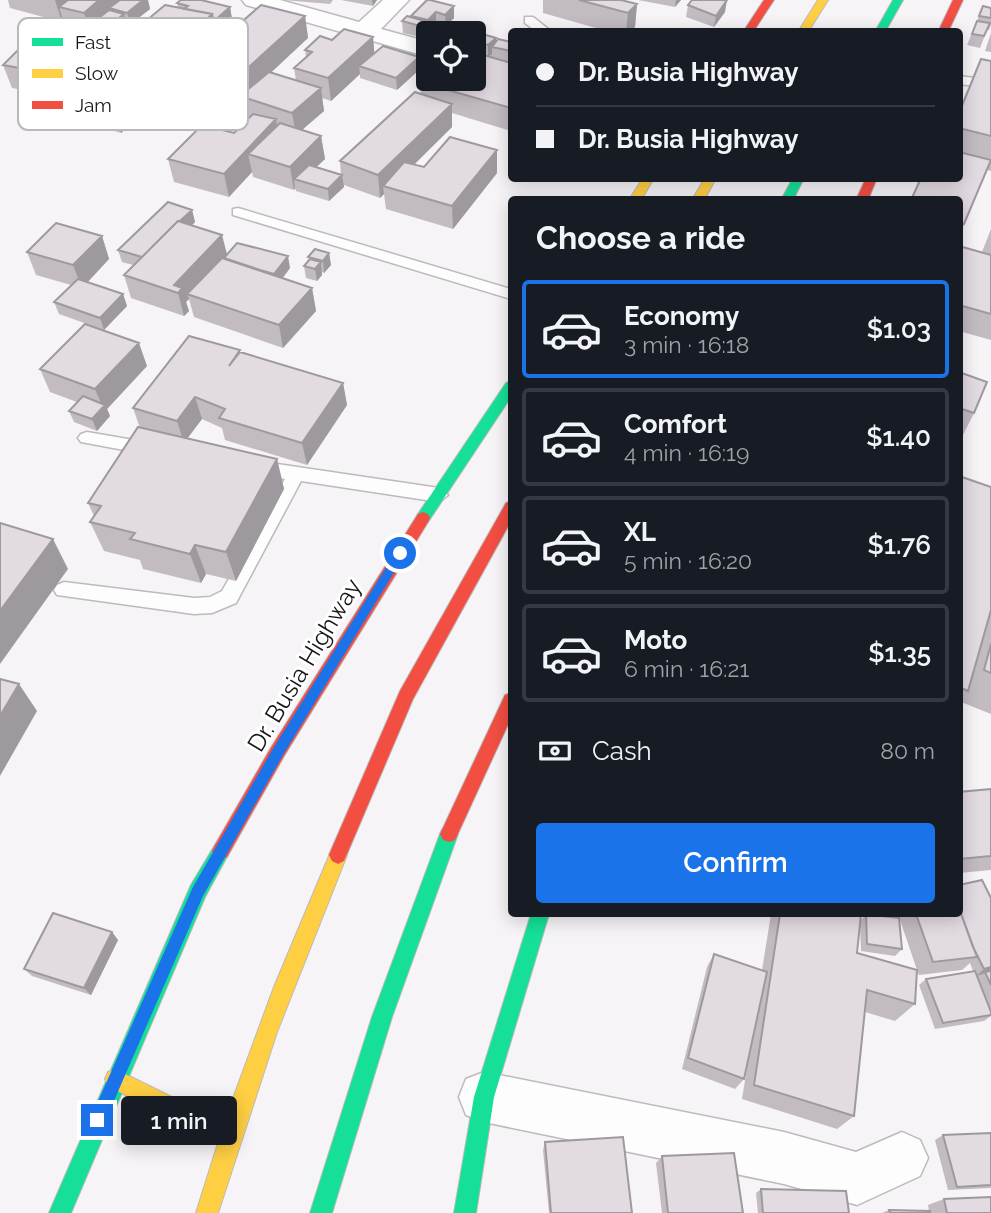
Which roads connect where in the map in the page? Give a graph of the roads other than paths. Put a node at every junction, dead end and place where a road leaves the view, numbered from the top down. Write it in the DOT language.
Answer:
graph roads {
  1 [pos="397,0"];
  2 [pos="767,0"];
  3 [pos="823,0"];
  4 [pos="898,0"];
  5 [pos="958,0"];
  6 [pos="265,7"];
  7 [pos="529,20"];
  8 [pos="540,28"];
  9 [pos="750,28"];
  10 [pos="806,28"];
  11 [pos="882,28"];
  12 [pos="945,28"];
  13 [pos="364,31"];
  14 [pos="416,46"];
  15 [pos="963,80"];
  16 [pos="991,84"];
  17 [pos="238,212"];
  18 [pos="508,293"];
  19 [pos="508,391"];
  20 [pos="87,438"];
  21 [pos="165,452"];
  22 [pos="244,465"];
  23 [pos="296,474"];
  24 [pos="439,495"];
  25 [pos="508,512"];
  26 [pos="64,590"];
  27 [pos="508,706"];
  28 [pos="539,917"];
  29 [pos="115,1079"];
  30 [pos="484,1097"];
  31 [pos="229,1137"];
  32 [pos="902,1158"];
  33 [pos="60,1213"];
  34 [pos="206,1213"];
  35 [pos="321,1213"];
  36 [pos="465,1213"];
  1 -- 13 [label="street"];
  2 -- 9 [label="main road"];
  3 -- 10 [label="main road"];
  4 -- 11 [label="main road"];
  5 -- 12 [label="main road"];
  6 -- 13 [label="street"];
  7 -- 8 [label="lane"];
  13 -- 14 [label="street"];
  15 -- 16 [label="lane"];
  17 -- 18 [label="lane"];
  19 -- 24 [label="main road, Dr. Busia Highway"];
  20 -- 21 [label="lane"];
  22 -- 23 [label="lane"];
  23 -- 24 [label="lane"];
  23 -- 26 [label="lane"];
  24 -- 29 [label="main road, Dr. Busia Highway"];
  25 -- 31 [label="main road"];
  27 -- 35 [label="main road"];
  28 -- 30 [label="main road"];
  29 -- 31 [label="main road"];
  29 -- 33 [label="main road, Dr. Busia Highway"];
  30 -- 32 [label="street"];
  30 -- 36 [label="main road"];
  31 -- 34 [label="main road"];
}
